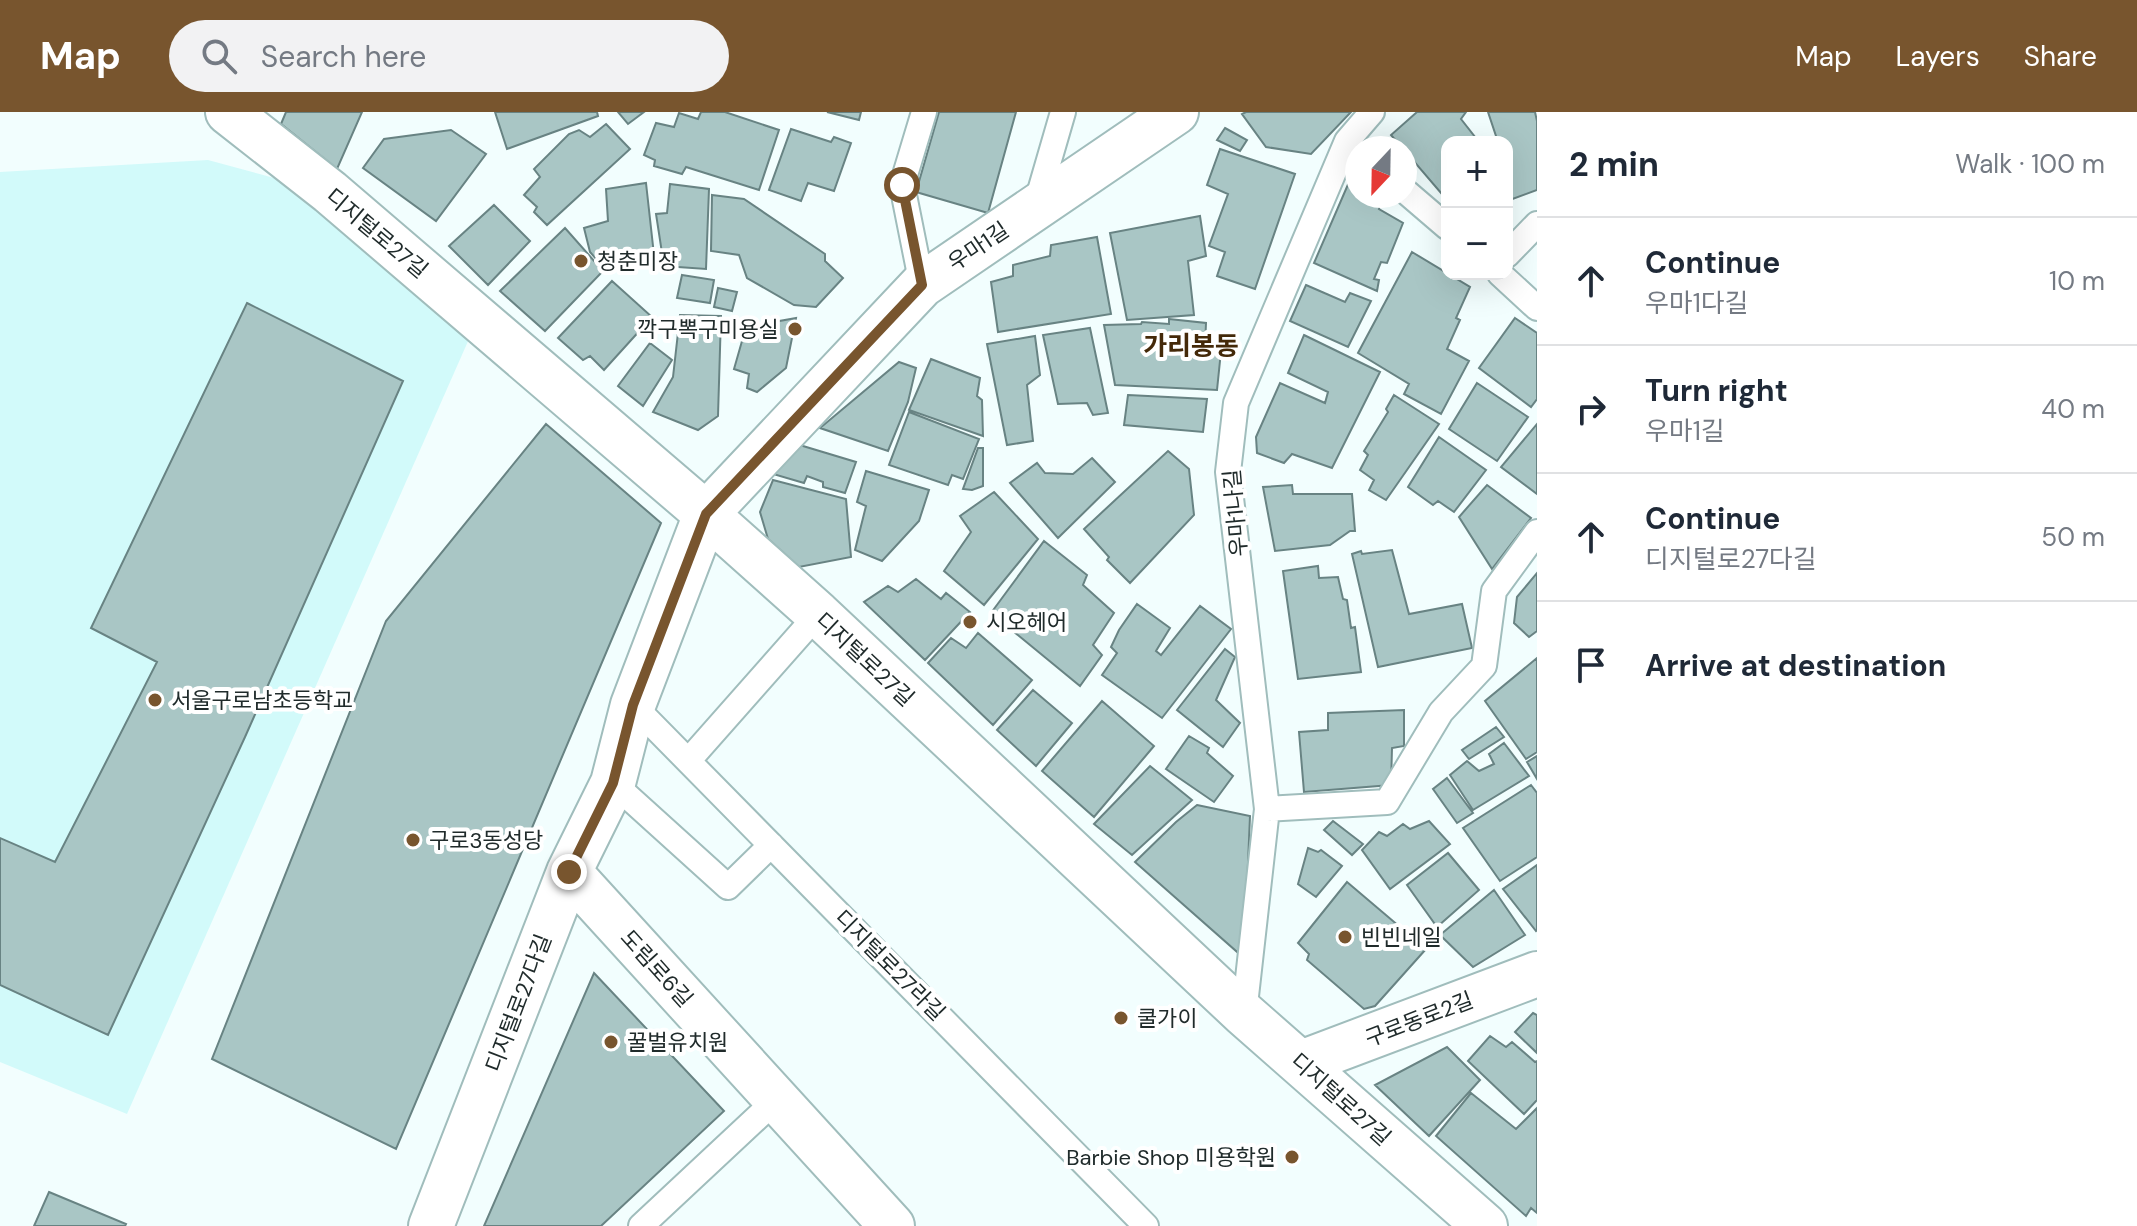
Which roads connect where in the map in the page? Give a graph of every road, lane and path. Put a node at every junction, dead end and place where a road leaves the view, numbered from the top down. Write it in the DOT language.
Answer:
graph roads {
  1 [pos="228,112"];
  2 [pos="924,112"];
  3 [pos="1063,112"];
  4 [pos="1176,112"];
  5 [pos="1372,112"];
  6 [pos="1358,136"];
  7 [pos="1345,162"];
  8 [pos="1417,201"];
  9 [pos="1035,208"];
  10 [pos="1441,222"];
  11 [pos="1537,224"];
  12 [pos="1513,249"];
  13 [pos="1507,280"];
  14 [pos="922,285"];
  15 [pos="1537,308"];
  16 [pos="706,514"];
  17 [pos="1537,532"];
  18 [pos="818,614"];
  19 [pos="633,705"];
  20 [pos="689,760"];
  21 [pos="613,783"];
  22 [pos="1267,809"];
  23 [pos="771,845"];
  24 [pos="569,872"];
  25 [pos="1537,974"];
  26 [pos="1244,1014"];
  27 [pos="1301,1063"];
  28 [pos="777,1099"];
  29 [pos="1477,1224"];
  30 [pos="431,1226"];
  31 [pos="641,1226"];
  32 [pos="892,1226"];
  33 [pos="1146,1226"];
  1 -- 16 [label="street, 디지털로27길"];
  2 -- 14 [label="lane"];
  3 -- 9 [label="lane"];
  4 -- 9 [label="street, 우마1길"];
  5 -- 6 [label="lane, 우마1나길"];
  7 -- 22 [label="lane, 우마1나길"];
  8 -- 10 [label="lane"];
  9 -- 14 [label="street, 우마1길"];
  11 -- 12 [label="lane"];
  13 -- 15 [label="lane"];
  14 -- 16 [label="street, 우마1길"];
  16 -- 18 [label="street, 디지털로27길"];
  16 -- 19 [label="street, 디지털로27다길"];
  17 -- 22 [label="lane"];
  18 -- 20 [label="lane"];
  18 -- 26 [label="street, 디지털로27길"];
  19 -- 20 [label="lane, 디지털로27라길"];
  19 -- 21 [label="street, 디지털로27다길"];
  20 -- 23 [label="lane, 디지털로27라길"];
  21 -- 23 [label="lane"];
  21 -- 24 [label="street, 디지털로27다길"];
  22 -- 26 [label="lane, 우마1나길"];
  23 -- 33 [label="lane, 디지털로27라길"];
  24 -- 28 [label="street, 도림로6길"];
  24 -- 30 [label="street, 디지털로27다길"];
  25 -- 27 [label="street, 구로동로2길"];
  26 -- 27 [label="street, 디지털로27길"];
  27 -- 29 [label="street, 디지털로27길"];
  28 -- 31 [label="lane"];
  28 -- 32 [label="street, 도림로6길"];
}
